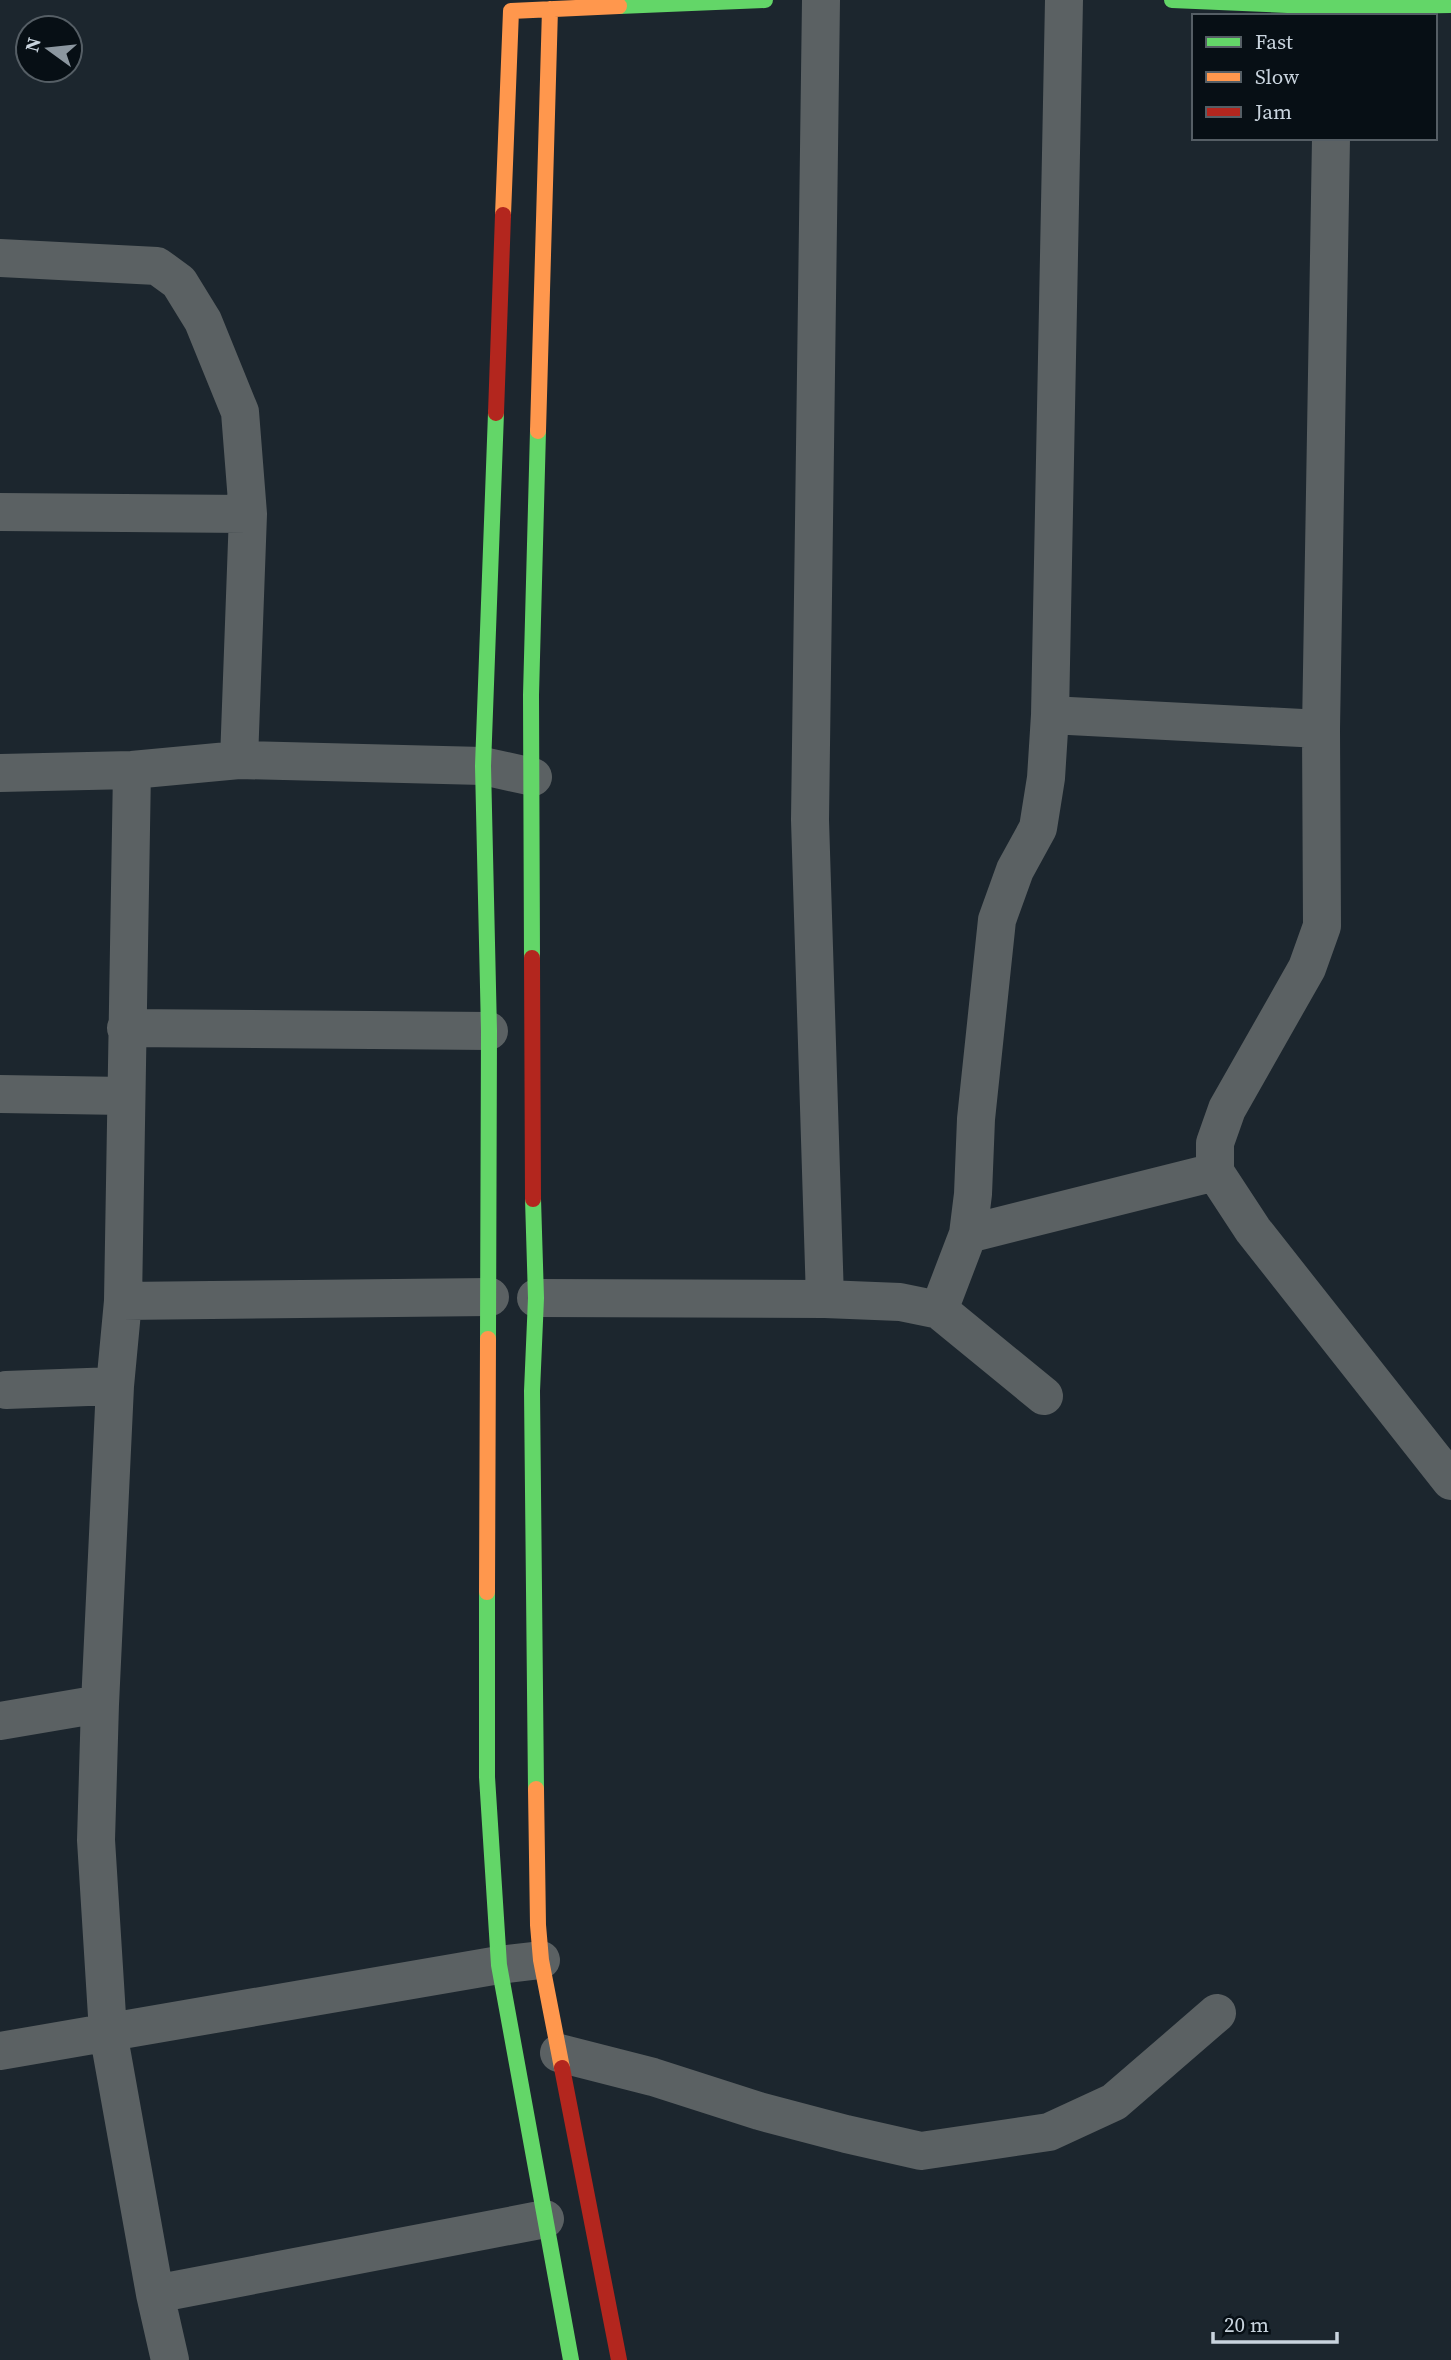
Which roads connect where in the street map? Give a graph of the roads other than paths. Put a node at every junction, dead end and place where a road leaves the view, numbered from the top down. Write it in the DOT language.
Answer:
graph roads {
  1 [pos="765,0"];
  2 [pos="821,0"];
  3 [pos="1064,0"];
  4 [pos="1172,0"];
  5 [pos="530,5"];
  6 [pos="1451,5"];
  7 [pos="1334,12"];
  8 [pos="1331,140"];
  9 [pos="0,258"];
  10 [pos="0,512"];
  11 [pos="248,514"];
  12 [pos="1051,715"];
  13 [pos="1321,730"];
  14 [pos="239,760"];
  15 [pos="483,766"];
  16 [pos="132,770"];
  17 [pos="0,773"];
  18 [pos="533,777"];
  19 [pos="126,1028"];
  20 [pos="489,1031"];
  21 [pos="0,1094"];
  22 [pos="125,1096"];
  23 [pos="1214,1172"];
  24 [pos="968,1234"];
  25 [pos="490,1297"];
  26 [pos="536,1298"];
  27 [pos="825,1299"];
  28 [pos="123,1301"];
  29 [pos="939,1310"];
  30 [pos="115,1386"];
  31 [pos="6,1390"];
  32 [pos="1044,1396"];
  33 [pos="1451,1481"];
  34 [pos="100,1704"];
  35 [pos="0,1721"];
  36 [pos="541,1961"];
  37 [pos="499,1965"];
  38 [pos="1217,2013"];
  39 [pos="108,2032"];
  40 [pos="0,2051"];
  41 [pos="559,2053"];
  42 [pos="545,2219"];
  43 [pos="155,2294"];
  44 [pos="170,2360"];
  45 [pos="571,2360"];
  46 [pos="619,2360"];
  1 -- 5 [label="main road"];
  2 -- 27 [label="street"];
  3 -- 12 [label="street"];
  4 -- 7 [label="main road"];
  5 -- 15 [label="main road"];
  5 -- 18 [label="main road"];
  6 -- 7 [label="main road"];
  8 -- 13 [label="street"];
  9 -- 11 [label="street"];
  10 -- 11 [label="street"];
  11 -- 14 [label="street"];
  12 -- 13 [label="street"];
  12 -- 24 [label="street"];
  13 -- 23 [label="street"];
  14 -- 15 [label="street"];
  14 -- 16 [label="street"];
  15 -- 18 [label="street"];
  15 -- 20 [label="main road"];
  16 -- 17 [label="street"];
  16 -- 19 [label="street"];
  18 -- 26 [label="main road"];
  19 -- 20 [label="street"];
  19 -- 22 [label="street"];
  20 -- 25 [label="main road"];
  21 -- 22 [label="street"];
  22 -- 28 [label="street"];
  23 -- 24 [label="street"];
  23 -- 33 [label="street"];
  24 -- 29 [label="street"];
  25 -- 28 [label="street"];
  25 -- 37 [label="main road"];
  26 -- 27 [label="street"];
  26 -- 36 [label="main road"];
  27 -- 29 [label="street"];
  28 -- 30 [label="street"];
  29 -- 32 [label="street"];
  30 -- 31 [label="street"];
  30 -- 34 [label="street"];
  34 -- 35 [label="street"];
  34 -- 39 [label="street"];
  36 -- 37 [label="street"];
  36 -- 41 [label="main road"];
  37 -- 39 [label="street"];
  37 -- 42 [label="main road"];
  38 -- 41 [label="street"];
  39 -- 40 [label="street"];
  39 -- 43 [label="street"];
  41 -- 46 [label="main road"];
  42 -- 43 [label="street"];
  42 -- 45 [label="main road"];
  43 -- 44 [label="street"];
}
